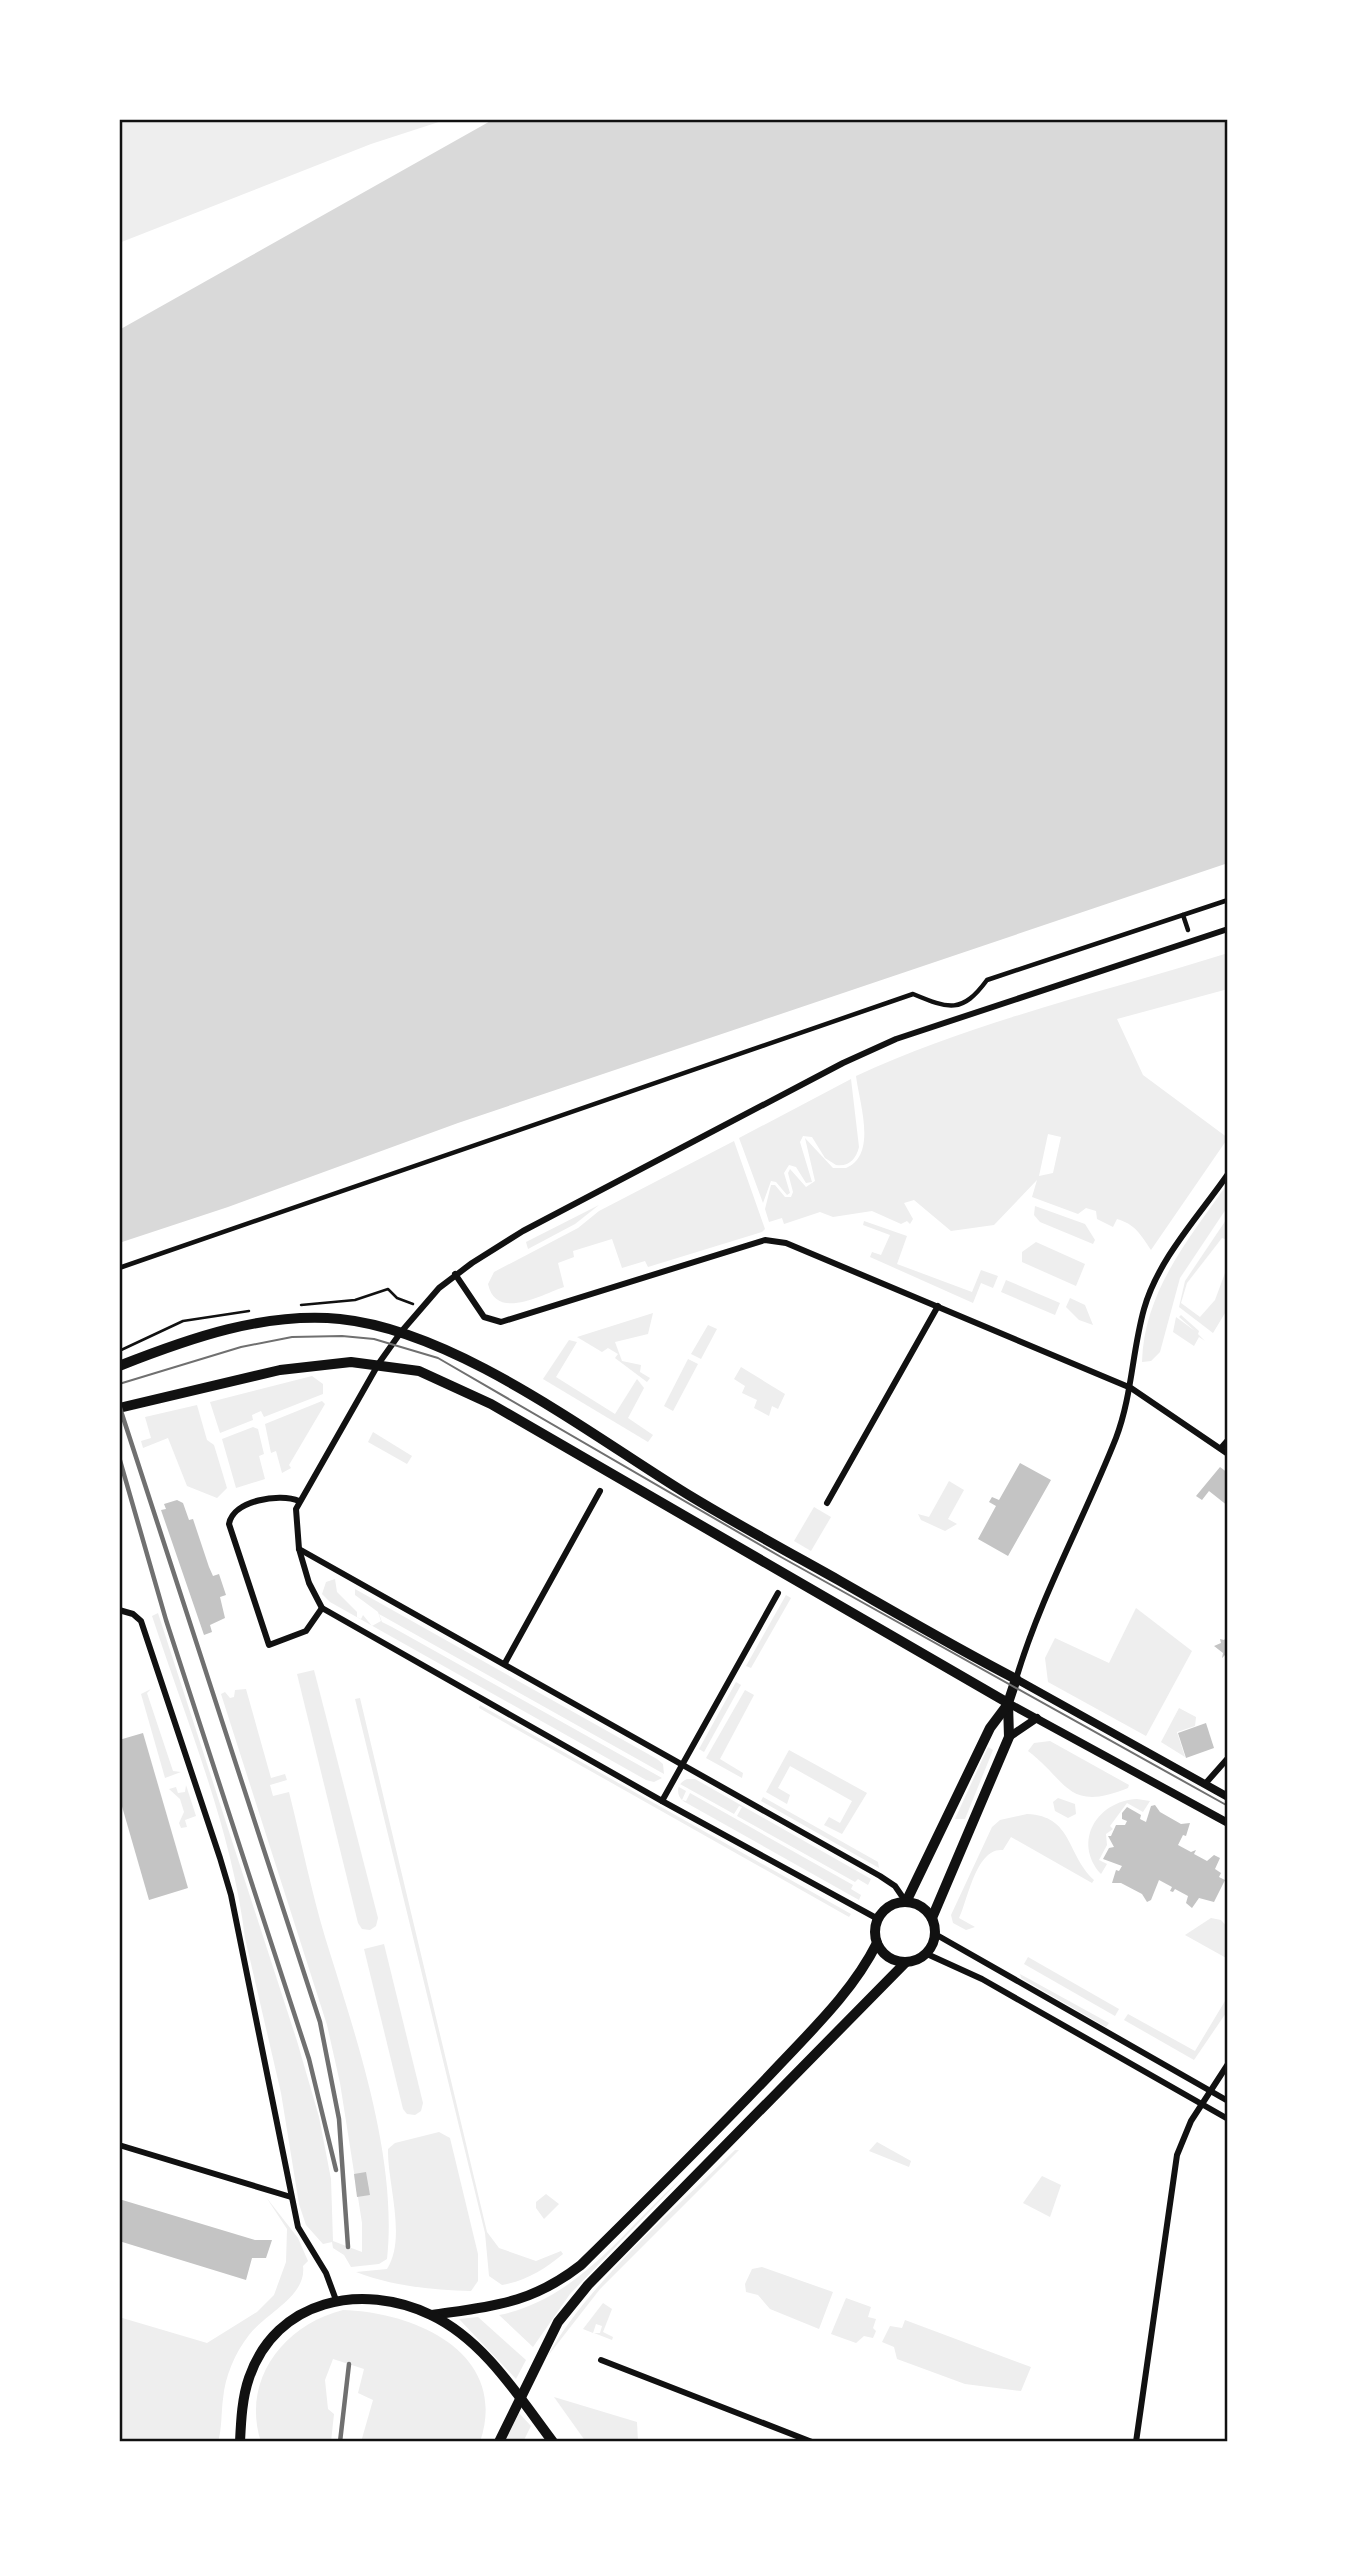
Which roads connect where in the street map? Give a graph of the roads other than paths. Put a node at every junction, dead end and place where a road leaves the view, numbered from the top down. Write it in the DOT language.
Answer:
graph roads {
  1 [pos="1228,900"];
  2 [pos="1183,915"];
  3 [pos="1228,929"];
  4 [pos="1188,930"];
  5 [pos="1228,1174"];
  6 [pos="119,1268"];
  7 [pos="455,1275"];
  8 [pos="938,1306"];
  9 [pos="401,1332"];
  10 [pos="379,1363"];
  11 [pos="119,1366"];
  12 [pos="1131,1388"];
  13 [pos="119,1408"];
  14 [pos="1228,1440"];
  15 [pos="1221,1448"];
  16 [pos="1228,1454"];
  17 [pos="600,1491"];
  18 [pos="299,1501"];
  19 [pos="827,1503"];
  20 [pos="299,1549"];
  21 [pos="778,1592"];
  22 [pos="323,1608"];
  23 [pos="119,1610"];
  24 [pos="505,1663"];
  25 [pos="1016,1679"];
  26 [pos="1008,1703"];
  27 [pos="1037,1717"];
  28 [pos="1009,1737"];
  29 [pos="1228,1758"];
  30 [pos="681,1765"];
  31 [pos="1205,1784"];
  32 [pos="1228,1797"];
  33 [pos="662,1801"];
  34 [pos="1228,1822"];
  35 [pos="906,1902"];
  36 [pos="932,1918"];
  37 [pos="878,1919"];
  38 [pos="936,1934"];
  39 [pos="877,1943"];
  40 [pos="927,1954"];
  41 [pos="906,1962"];
  42 [pos="1228,2064"];
  43 [pos="1211,2091"];
  44 [pos="1228,2101"];
  45 [pos="1202,2104"];
  46 [pos="1228,2119"];
  47 [pos="119,2145"];
  48 [pos="291,2197"];
  49 [pos="336,2300"];
  50 [pos="432,2315"];
  51 [pos="601,2360"];
  52 [pos="522,2399"];
  53 [pos="240,2442"];
  54 [pos="499,2442"];
  55 [pos="553,2442"];
  56 [pos="812,2442"];
  57 [pos="1136,2442"];
  1 -- 2 [label="street"];
  2 -- 4 [label="street"];
  2 -- 6 [label="street"];
  3 -- 7 [label="street"];
  5 -- 12 [label="street"];
  7 -- 8 [label="street"];
  7 -- 9 [label="street"];
  8 -- 12 [label="street"];
  8 -- 19 [label="street"];
  9 -- 10 [label="street"];
  9 -- 11 [label="main road"];
  9 -- 25 [label="main road"];
  10 -- 13 [label="main road"];
  10 -- 18 [label="street"];
  10 -- 26 [label="main road"];
  12 -- 15 [label="street"];
  12 -- 25 [label="street"];
  14 -- 15 [label="street"];
  15 -- 16 [label="street"];
  17 -- 24 [label="street"];
  18 -- 20 [label="street"];
  18 -- 22 [label="street"];
  20 -- 22 [label="street"];
  20 -- 24 [label="street"];
  21 -- 30 [label="street"];
  22 -- 33 [label="street"];
  23 -- 48 [label="street"];
  24 -- 30 [label="street"];
  25 -- 26 [label="main road"];
  25 -- 31 [label="street"];
  26 -- 27 [label="street"];
  26 -- 28 [label="main road"];
  26 -- 35 [label="main road"];
  27 -- 28 [label="street"];
  27 -- 34 [label="street"];
  28 -- 36 [label="main road"];
  29 -- 31 [label="street"];
  30 -- 33 [label="street"];
  30 -- 35 [label="street"];
  31 -- 32 [label="street"];
  33 -- 37 [label="street"];
  35 -- 36 [label="main road"];
  35 -- 37 [label="main road"];
  36 -- 38 [label="main road"];
  37 -- 39 [label="main road"];
  38 -- 40 [label="main road"];
  38 -- 43 [label="street"];
  39 -- 41 [label="main road"];
  39 -- 50 [label="main road"];
  40 -- 41 [label="main road"];
  40 -- 45 [label="street"];
  41 -- 52 [label="main road"];
  42 -- 43 [label="street"];
  43 -- 44 [label="street"];
  43 -- 45 [label="street"];
  45 -- 46 [label="street"];
  45 -- 57 [label="street"];
  47 -- 48 [label="street"];
  48 -- 49 [label="street"];
  49 -- 50 [label="main road"];
  49 -- 53 [label="main road"];
  50 -- 52 [label="main road"];
  51 -- 56 [label="street"];
  52 -- 54 [label="main road"];
  52 -- 55 [label="main road"];
}
